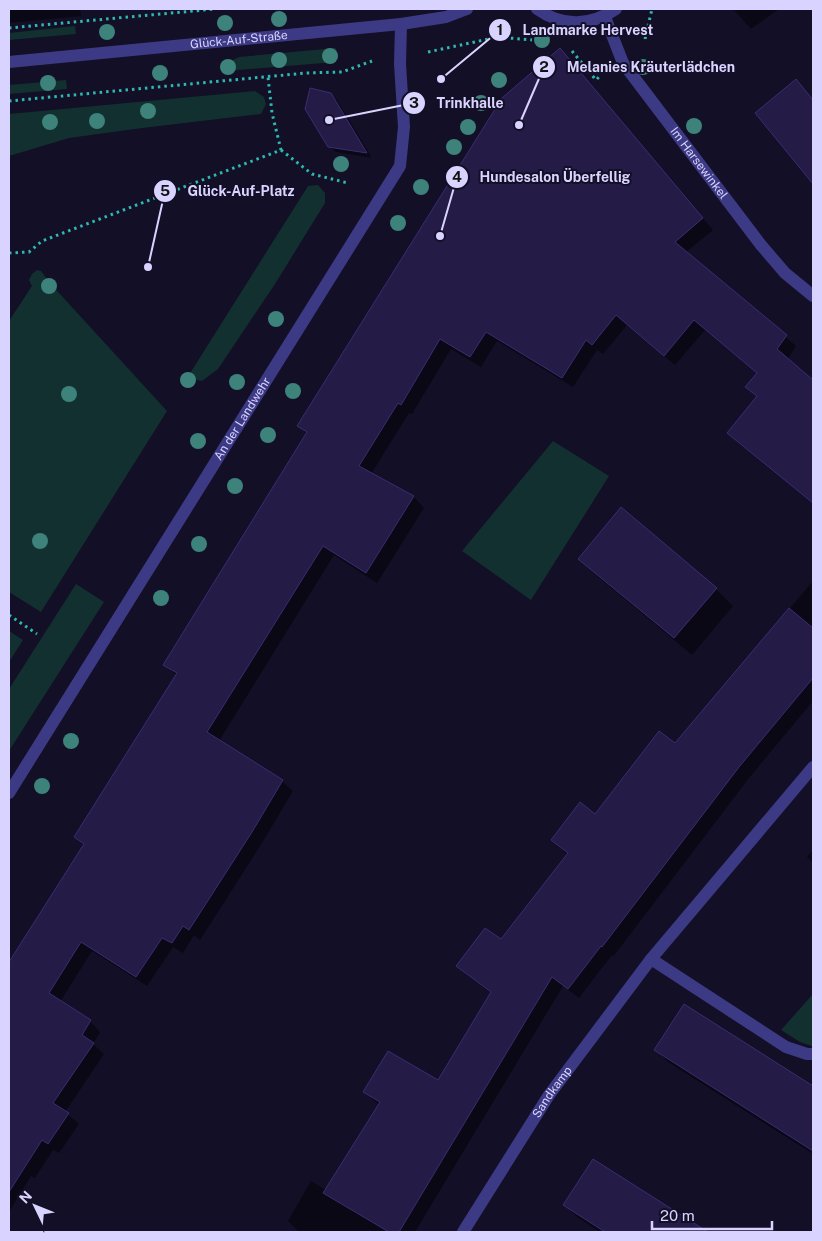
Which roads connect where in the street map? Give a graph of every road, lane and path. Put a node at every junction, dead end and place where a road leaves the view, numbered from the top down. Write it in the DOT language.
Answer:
graph roads {
  1 [pos="215,9"];
  2 [pos="467,9"];
  3 [pos="537,9"];
  4 [pos="616,9"];
  5 [pos="652,9"];
  6 [pos="605,16"];
  7 [pos="401,24"];
  8 [pos="9,28"];
  9 [pos="643,46"];
  10 [pos="9,62"];
  11 [pos="342,72"];
  12 [pos="268,77"];
  13 [pos="9,101"];
  14 [pos="282,150"];
  15 [pos="348,183"];
  16 [pos="9,253"];
  17 [pos="813,296"];
  18 [pos="9,616"];
  19 [pos="37,634"];
  20 [pos="813,767"];
  21 [pos="9,793"];
  22 [pos="651,959"];
  23 [pos="813,1054"];
  24 [pos="463,1232"];
  1 -- 8 [label="path"];
  2 -- 7 [label="street, Glück-Auf-Straße"];
  3 -- 6 [label="street"];
  4 -- 6 [label="street"];
  5 -- 9 [label="path"];
  6 -- 17 [label="street, Im Harsewinkel"];
  7 -- 10 [label="street, Glück-Auf-Straße"];
  7 -- 21 [label="street, An der Landwehr"];
  11 -- 12 [label="path"];
  12 -- 13 [label="path"];
  12 -- 14 [label="path"];
  14 -- 15 [label="path"];
  14 -- 16 [label="path"];
  18 -- 19 [label="path"];
  20 -- 22 [label="street, Sandkamp"];
  22 -- 23 [label="street"];
  22 -- 24 [label="street, Sandkamp"];
}
